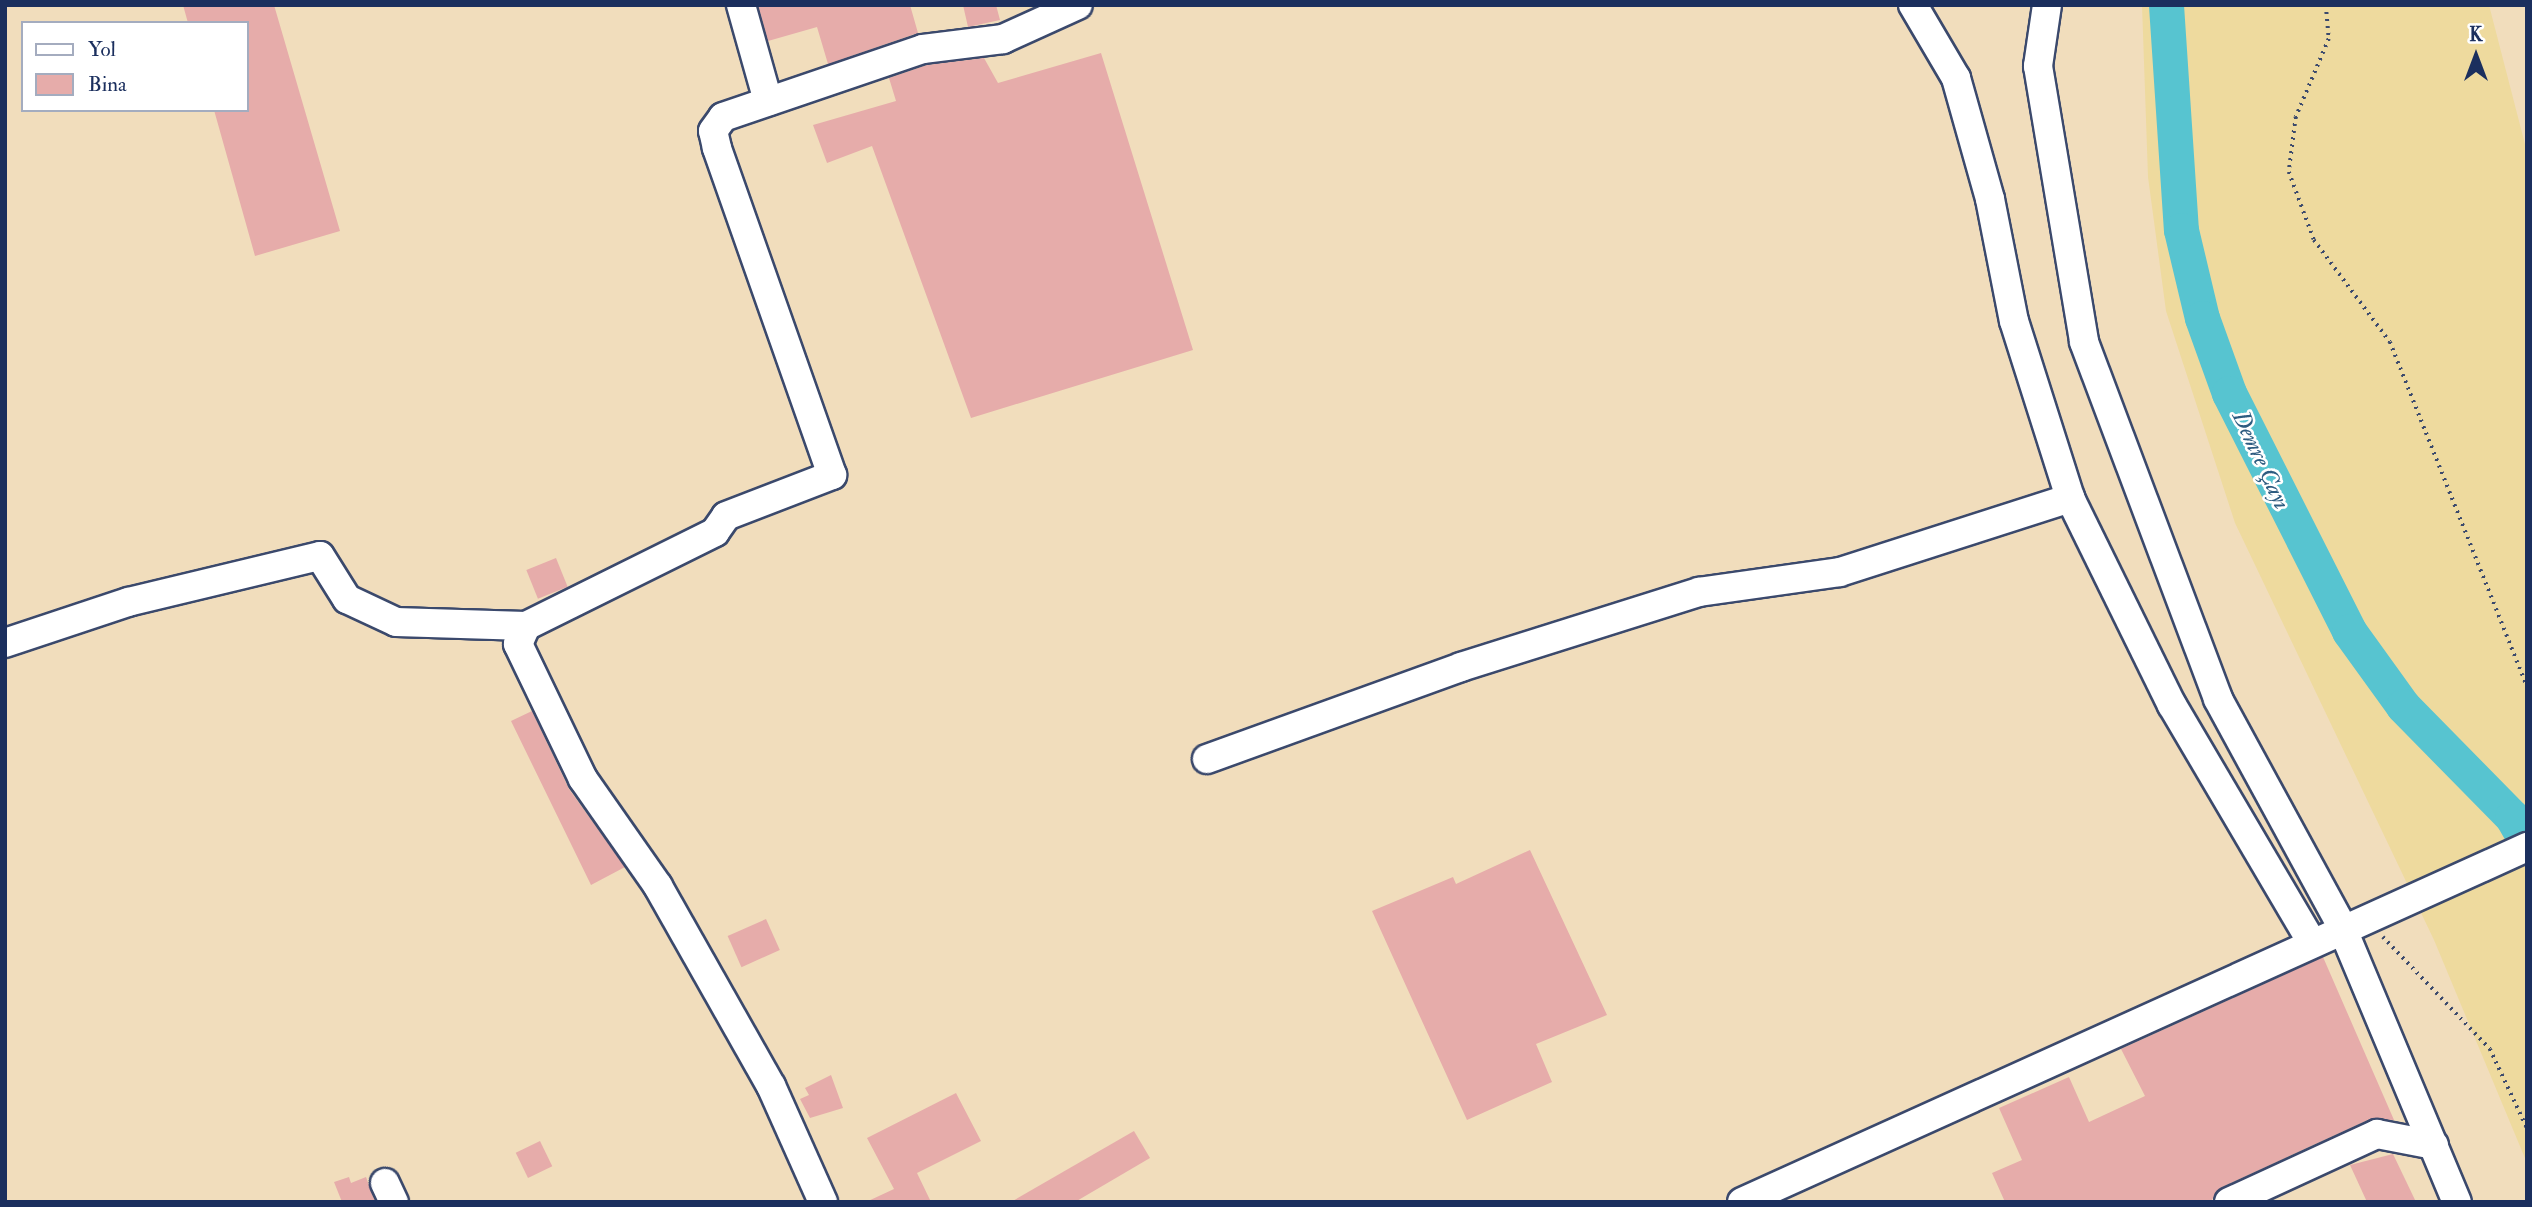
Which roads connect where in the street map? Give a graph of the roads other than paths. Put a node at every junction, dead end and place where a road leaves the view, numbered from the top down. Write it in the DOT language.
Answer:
graph roads {
  1 [pos="741,5"];
  2 [pos="1078,5"];
  3 [pos="1913,5"];
  4 [pos="2048,5"];
  5 [pos="768,101"];
  6 [pos="2070,498"];
  7 [pos="526,626"];
  8 [pos="5,643"];
  9 [pos="1207,759"];
  10 [pos="2527,846"];
  11 [pos="2341,925"];
  12 [pos="2310,939"];
  13 [pos="2434,1145"];
  14 [pos="823,1202"];
  15 [pos="1742,1202"];
  16 [pos="2229,1202"];
  17 [pos="2458,1202"];
  1 -- 5 [label="street"];
  2 -- 5 [label="street"];
  3 -- 6 [label="street"];
  4 -- 11 [label="street"];
  5 -- 7 [label="street"];
  6 -- 9 [label="street"];
  6 -- 12 [label="street"];
  7 -- 8 [label="street"];
  7 -- 14 [label="street"];
  10 -- 11 [label="street"];
  11 -- 12 [label="street"];
  11 -- 13 [label="street"];
  12 -- 15 [label="street"];
  13 -- 16 [label="street"];
  13 -- 17 [label="street"];
}
